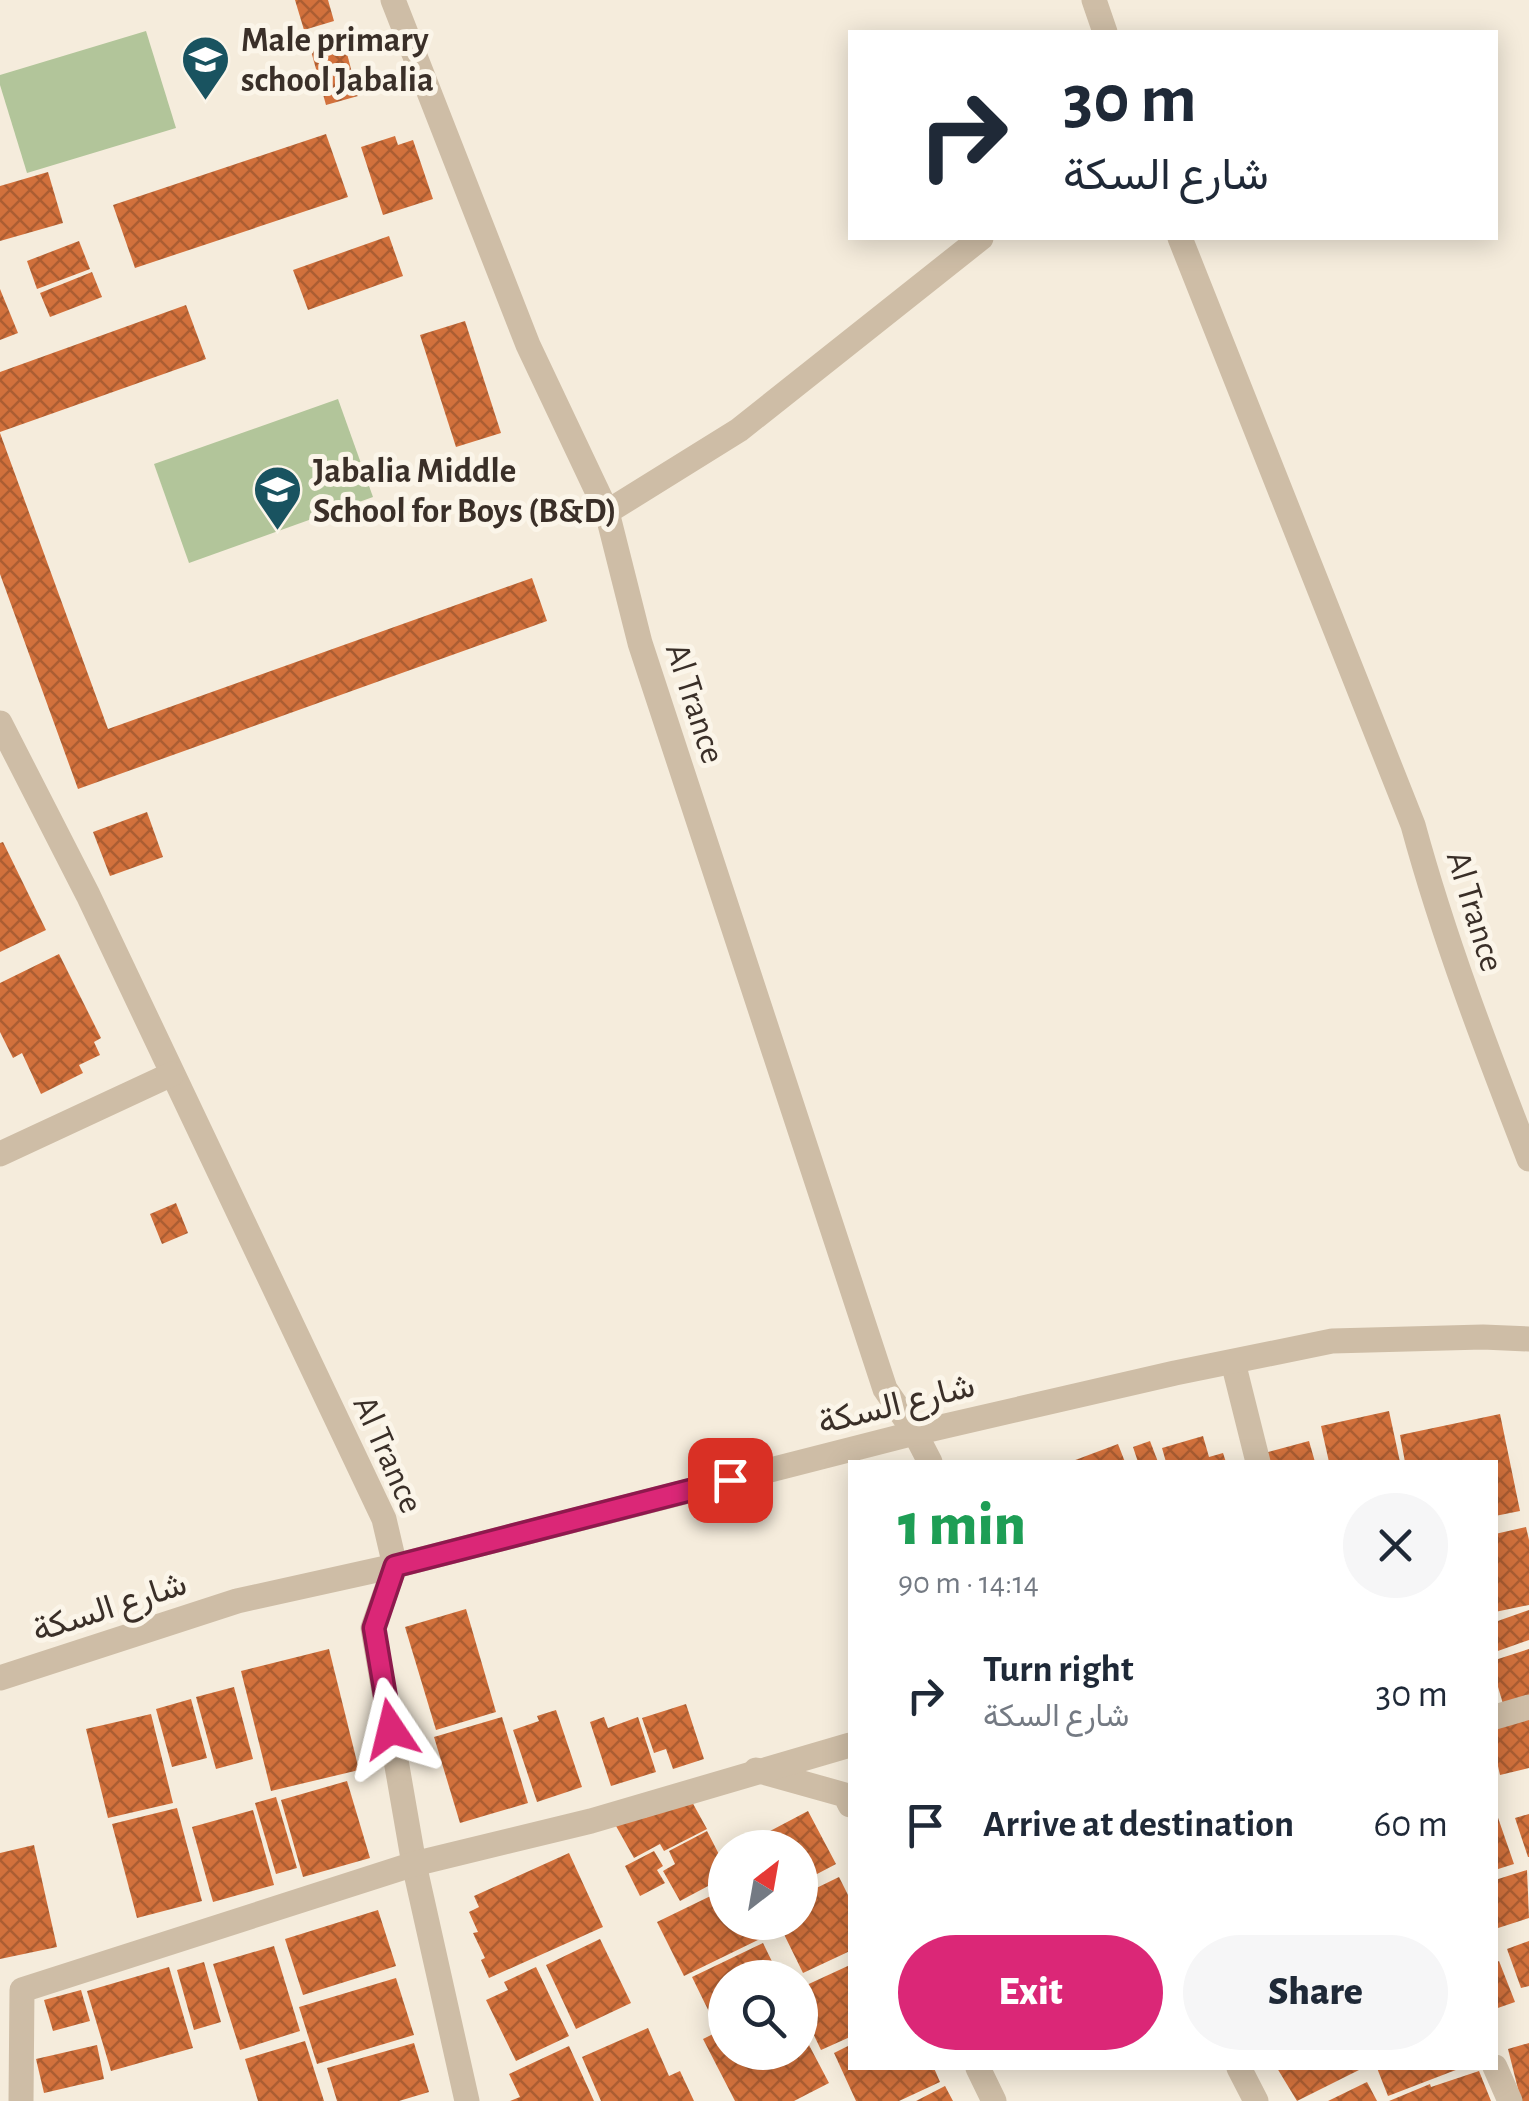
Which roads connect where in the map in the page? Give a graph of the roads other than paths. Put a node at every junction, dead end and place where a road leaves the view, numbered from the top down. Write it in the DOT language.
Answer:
graph roads {
  1 [pos="393,0"];
  2 [pos="1094,0"];
  3 [pos="1103,30"];
  4 [pos="978,240"];
  5 [pos="1181,240"];
  6 [pos="607,512"];
  7 [pos="0,723"];
  8 [pos="172,1074"];
  9 [pos="0,1154"];
  10 [pos="1529,1159"];
  11 [pos="1529,1339"];
  12 [pos="1233,1362"];
  13 [pos="916,1433"];
  14 [pos="929,1460"];
  15 [pos="1258,1460"];
  16 [pos="395,1566"];
  17 [pos="0,1678"];
  18 [pos="1529,1706"];
  19 [pos="1498,1716"];
  20 [pos="848,1745"];
  21 [pos="756,1770"];
  22 [pos="848,1801"];
  23 [pos="414,1864"];
  24 [pos="979,2070"];
  25 [pos="1240,2070"];
  26 [pos="1497,2070"];
  27 [pos="21,2101"];
  28 [pos="467,2101"];
  29 [pos="994,2101"];
  30 [pos="1256,2101"];
  31 [pos="1510,2101"];
  1 -- 6 [label="street, Al Trance"];
  2 -- 3 [label="street"];
  4 -- 6 [label="street"];
  5 -- 10 [label="street, Al Trance"];
  6 -- 13 [label="street, Al Trance"];
  7 -- 8 [label="street, Al Trance"];
  8 -- 9 [label="street"];
  8 -- 16 [label="street, Al Trance"];
  11 -- 12 [label="street, شارع السكة"];
  12 -- 13 [label="street, شارع السكة"];
  12 -- 15 [label="street"];
  13 -- 14 [label="street, Al Trance"];
  13 -- 16 [label="street, شارع السكة"];
  16 -- 17 [label="street, شارع السكة"];
  16 -- 23 [label="street"];
  18 -- 19 [label="street"];
  20 -- 21 [label="street"];
  21 -- 22 [label="street"];
  21 -- 23 [label="street"];
  23 -- 27 [label="street"];
  23 -- 28 [label="street"];
  24 -- 29 [label="street"];
  25 -- 30 [label="street"];
  26 -- 31 [label="street"];
}
